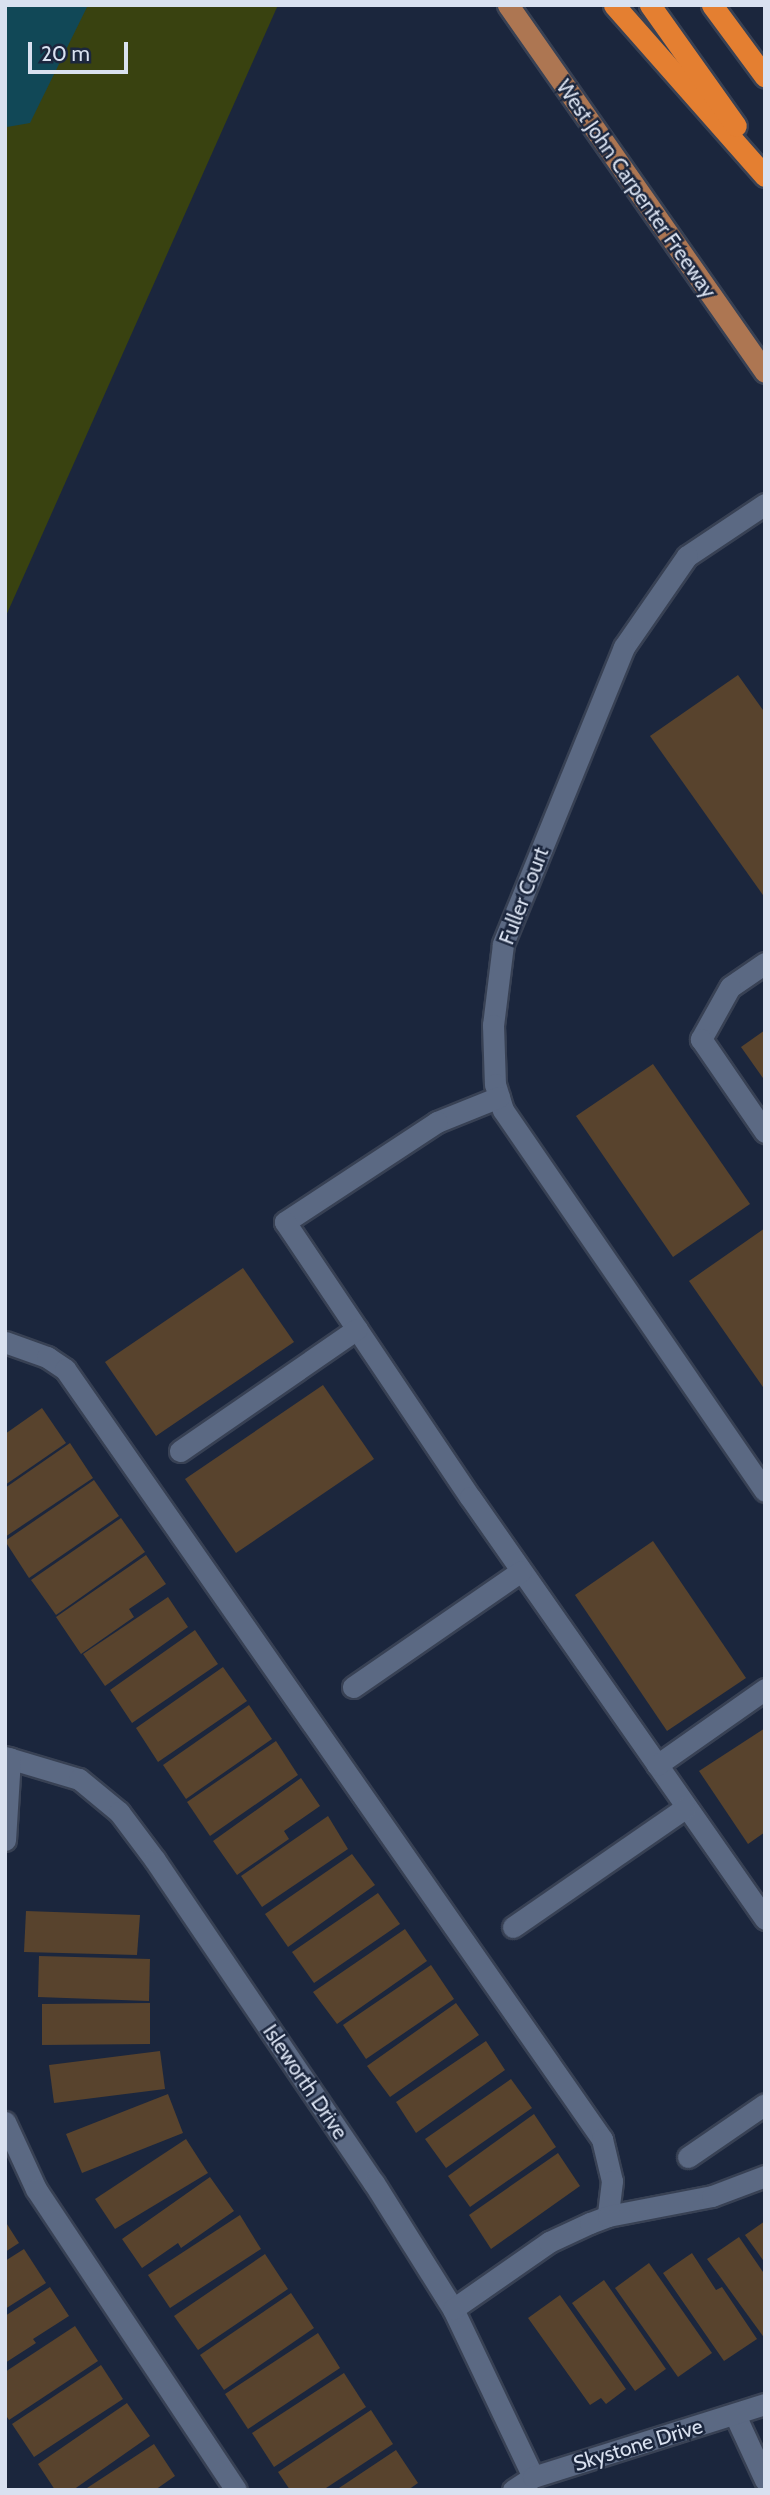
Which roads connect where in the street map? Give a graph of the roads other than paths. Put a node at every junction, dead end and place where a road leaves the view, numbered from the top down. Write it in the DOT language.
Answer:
graph roads {
  1 [pos="508,5"];
  2 [pos="614,5"];
  3 [pos="650,5"];
  4 [pos="712,5"];
  5 [pos="765,77"];
  6 [pos="765,165"];
  7 [pos="765,176"];
  8 [pos="765,372"];
  9 [pos="765,504"];
  10 [pos="765,962"];
  11 [pos="499,1097"];
  12 [pos="765,1132"];
  13 [pos="357,1329"];
  14 [pos="5,1342"];
  15 [pos="180,1451"];
  16 [pos="765,1491"];
  17 [pos="521,1572"];
  18 [pos="353,1687"];
  19 [pos="765,1689"];
  20 [pos="8,1758"];
  21 [pos="657,1765"];
  22 [pos="685,1808"];
  23 [pos="5,1840"];
  24 [pos="761,1905"];
  25 [pos="513,1927"];
  26 [pos="765,2104"];
  27 [pos="5,2122"];
  28 [pos="688,2157"];
  29 [pos="765,2176"];
  30 [pos="608,2216"];
  31 [pos="453,2309"];
  32 [pos="765,2404"];
  33 [pos="735,2415"];
  34 [pos="533,2477"];
  35 [pos="765,2480"];
  36 [pos="236,2490"];
  37 [pos="513,2490"];
  1 -- 8 [label="main road, West John Carpenter Freeway"];
  2 -- 7 [label="highway"];
  3 -- 6 [label="highway"];
  4 -- 5 [label="highway"];
  9 -- 11 [label="street, Fuller Court"];
  10 -- 12 [label="street"];
  11 -- 13 [label="street"];
  11 -- 16 [label="street, Fuller Court"];
  13 -- 15 [label="street"];
  13 -- 17 [label="street"];
  14 -- 30 [label="street"];
  17 -- 18 [label="street"];
  17 -- 21 [label="street"];
  19 -- 21 [label="street"];
  20 -- 23 [label="street"];
  20 -- 31 [label="street, Isleworth Drive"];
  21 -- 22 [label="street"];
  22 -- 24 [label="street"];
  22 -- 25 [label="street"];
  26 -- 28 [label="street"];
  27 -- 36 [label="street"];
  29 -- 30 [label="street"];
  30 -- 31 [label="street"];
  31 -- 34 [label="street, Isleworth Drive"];
  32 -- 33 [label="street, Skystone Drive"];
  33 -- 34 [label="street, Skystone Drive"];
  33 -- 35 [label="street"];
  34 -- 37 [label="street, Skystone Drive"];
}
